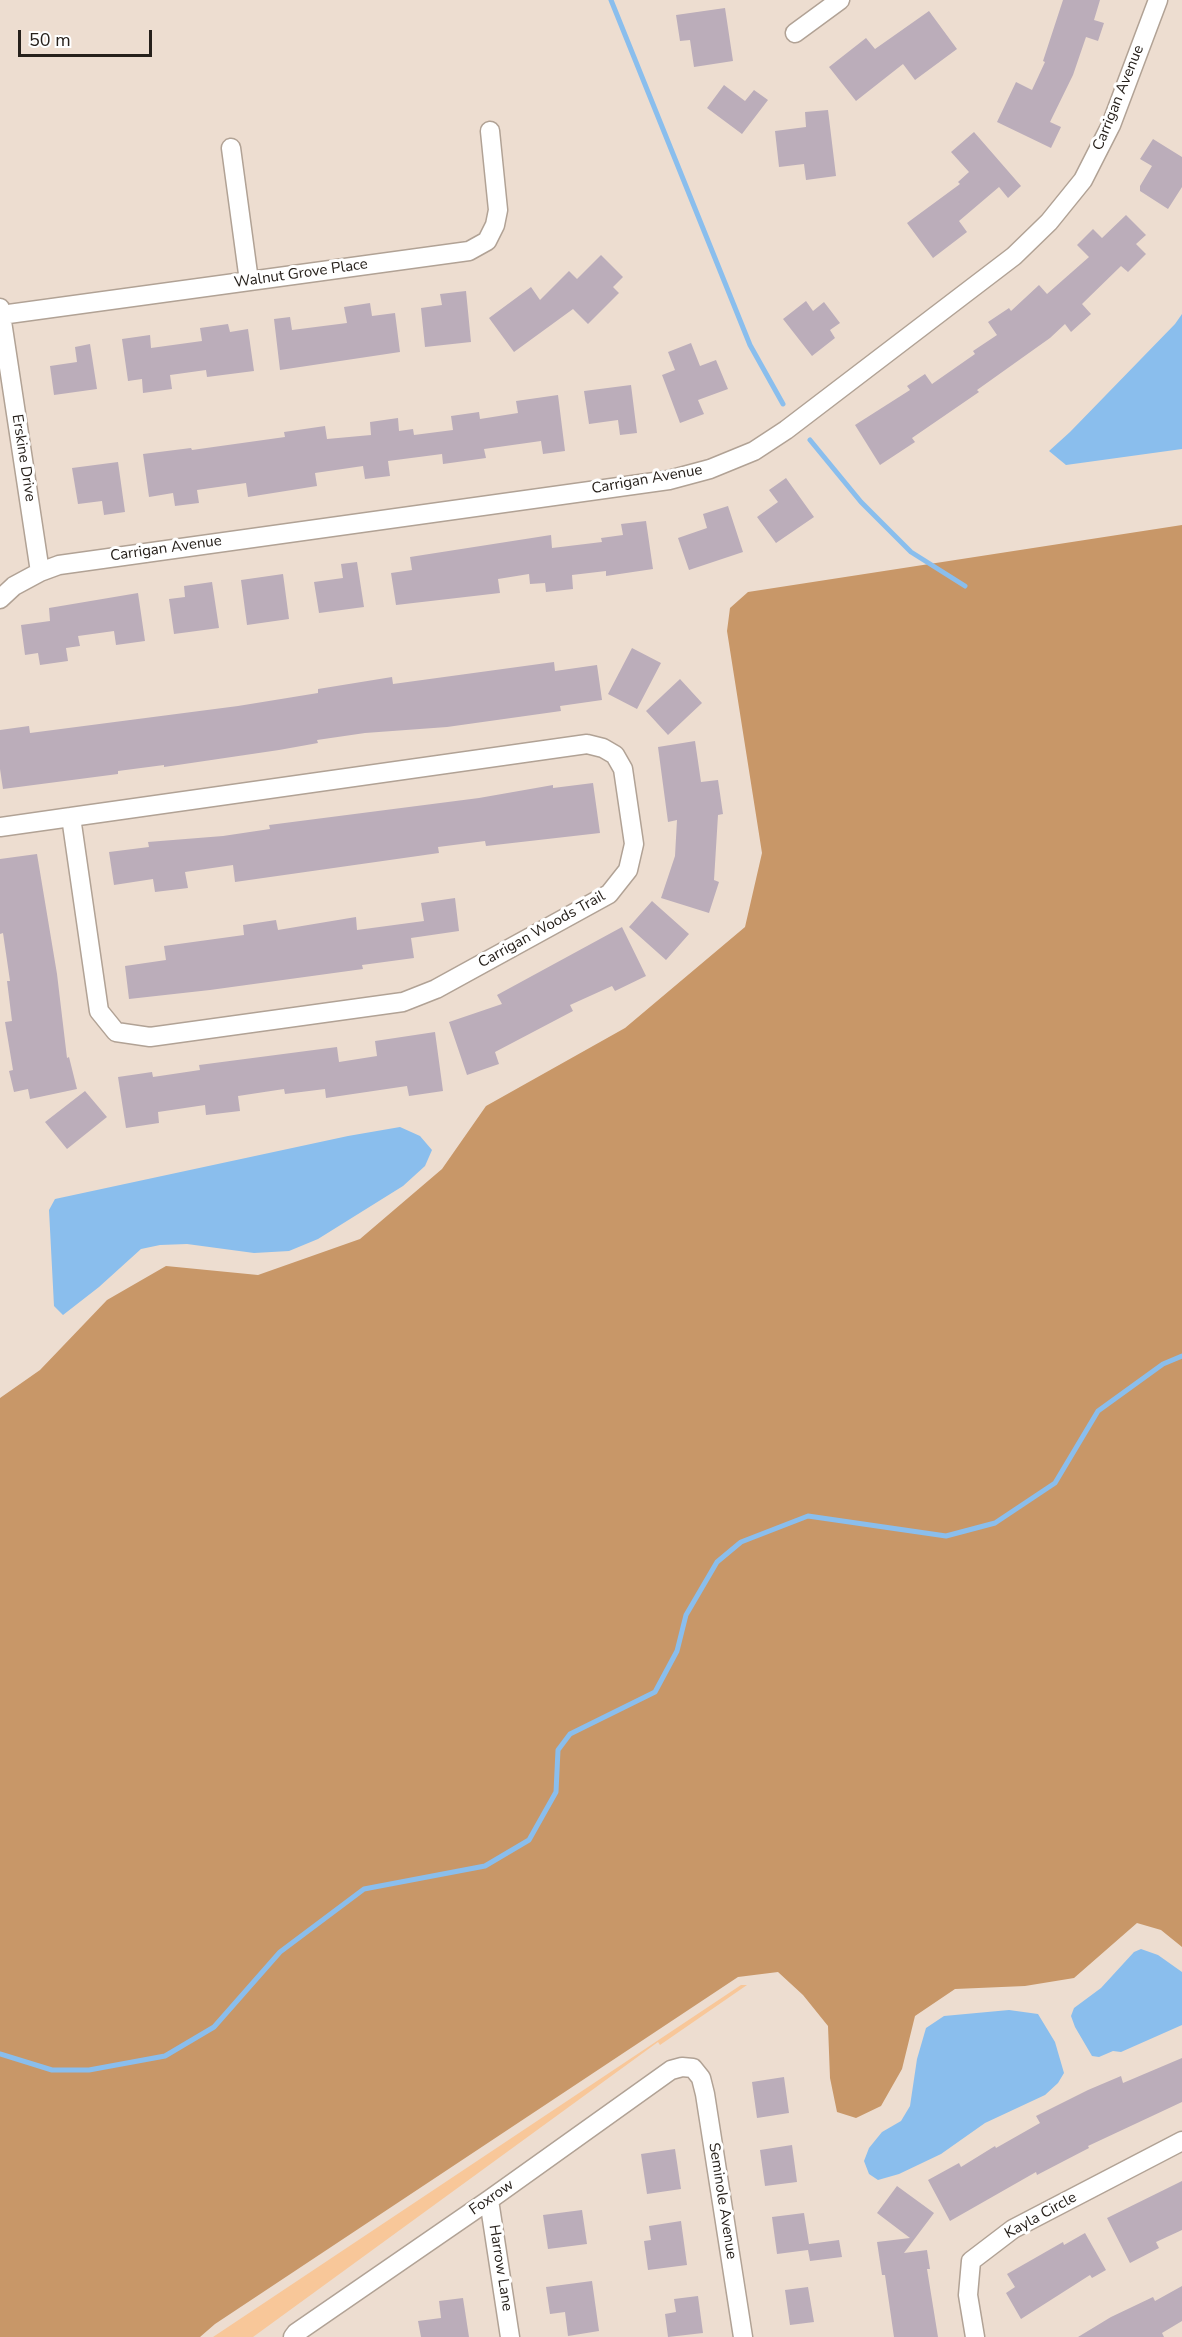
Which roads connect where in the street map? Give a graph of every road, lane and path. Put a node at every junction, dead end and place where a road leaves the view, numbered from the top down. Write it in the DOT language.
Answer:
graph roads {
  1 [pos="840,0"];
  2 [pos="1158,0"];
  3 [pos="795,33"];
  4 [pos="490,131"];
  5 [pos="231,148"];
  6 [pos="249,281"];
  7 [pos="1,312"];
  8 [pos="40,572"];
  9 [pos="0,600"];
  10 [pos="70,816"];
  11 [pos="0,827"];
  12 [pos="693,2068"];
  13 [pos="1182,2141"];
  14 [pos="489,2200"];
  15 [pos="293,2337"];
  16 [pos="510,2337"];
  17 [pos="743,2337"];
  18 [pos="975,2337"];
  1 -- 3 [label="street"];
  2 -- 8 [label="street, Carrigan Avenue"];
  4 -- 6 [label="street, Walnut Grove Place"];
  5 -- 6 [label="street"];
  6 -- 7 [label="street, Walnut Grove Place"];
  7 -- 8 [label="street, Erskine Drive"];
  8 -- 9 [label="street, Carrigan Avenue"];
  10 -- 10 [label="street, Carrigan Woods Trail"];
  10 -- 11 [label="street, Carrigan Woods Trail"];
  12 -- 14 [label="street, Foxrow"];
  12 -- 17 [label="street, Seminole Avenue"];
  13 -- 18 [label="street, Kayla Circle"];
  14 -- 15 [label="street, Foxrow"];
  14 -- 16 [label="street, Harrow Lane"];
}
